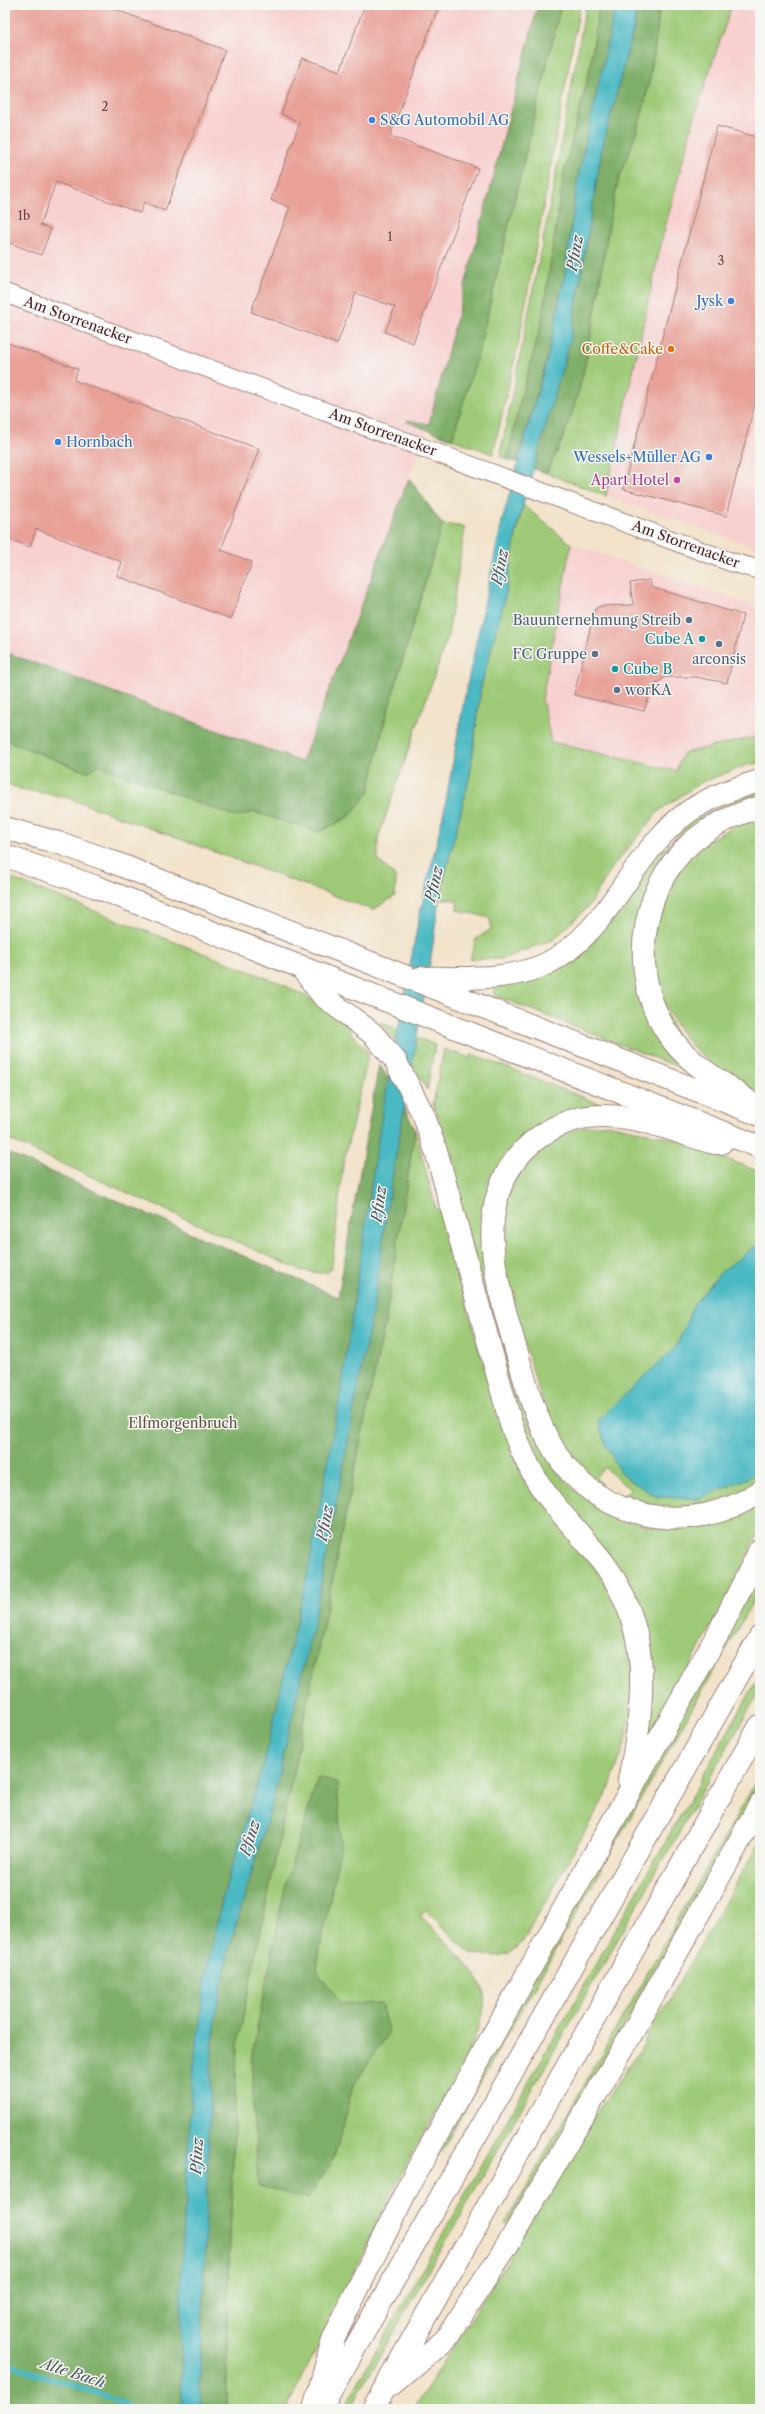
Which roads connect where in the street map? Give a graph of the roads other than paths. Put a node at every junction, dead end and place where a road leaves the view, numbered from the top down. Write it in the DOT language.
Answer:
graph roads {
  1 [pos="5,294"];
  2 [pos="760,570"];
  3 [pos="760,781"];
  4 [pos="760,807"];
  5 [pos="5,828"];
  6 [pos="5,856"];
  7 [pos="300,966"];
  8 [pos="409,978"];
  9 [pos="760,1110"];
  10 [pos="760,1115"];
  11 [pos="752,1143"];
  12 [pos="760,1492"];
  13 [pos="760,1550"];
  14 [pos="760,1637"];
  15 [pos="760,1726"];
  16 [pos="624,1801"];
  17 [pos="758,1811"];
  18 [pos="377,2401"];
  19 [pos="314,2409"];
  20 [pos="320,2409"];
  1 -- 2 [label="street, Am Storrenacker"];
  3 -- 8 [label="highway"];
  4 -- 9 [label="highway"];
  5 -- 8 [label="highway"];
  6 -- 7 [label="highway"];
  7 -- 11 [label="highway"];
  7 -- 16 [label="highway"];
  8 -- 10 [label="highway"];
  11 -- 12 [label="highway"];
  13 -- 16 [label="highway"];
  14 -- 20 [label="highway"];
  15 -- 18 [label="highway"];
  16 -- 19 [label="highway"];
  17 -- 18 [label="highway"];
}
